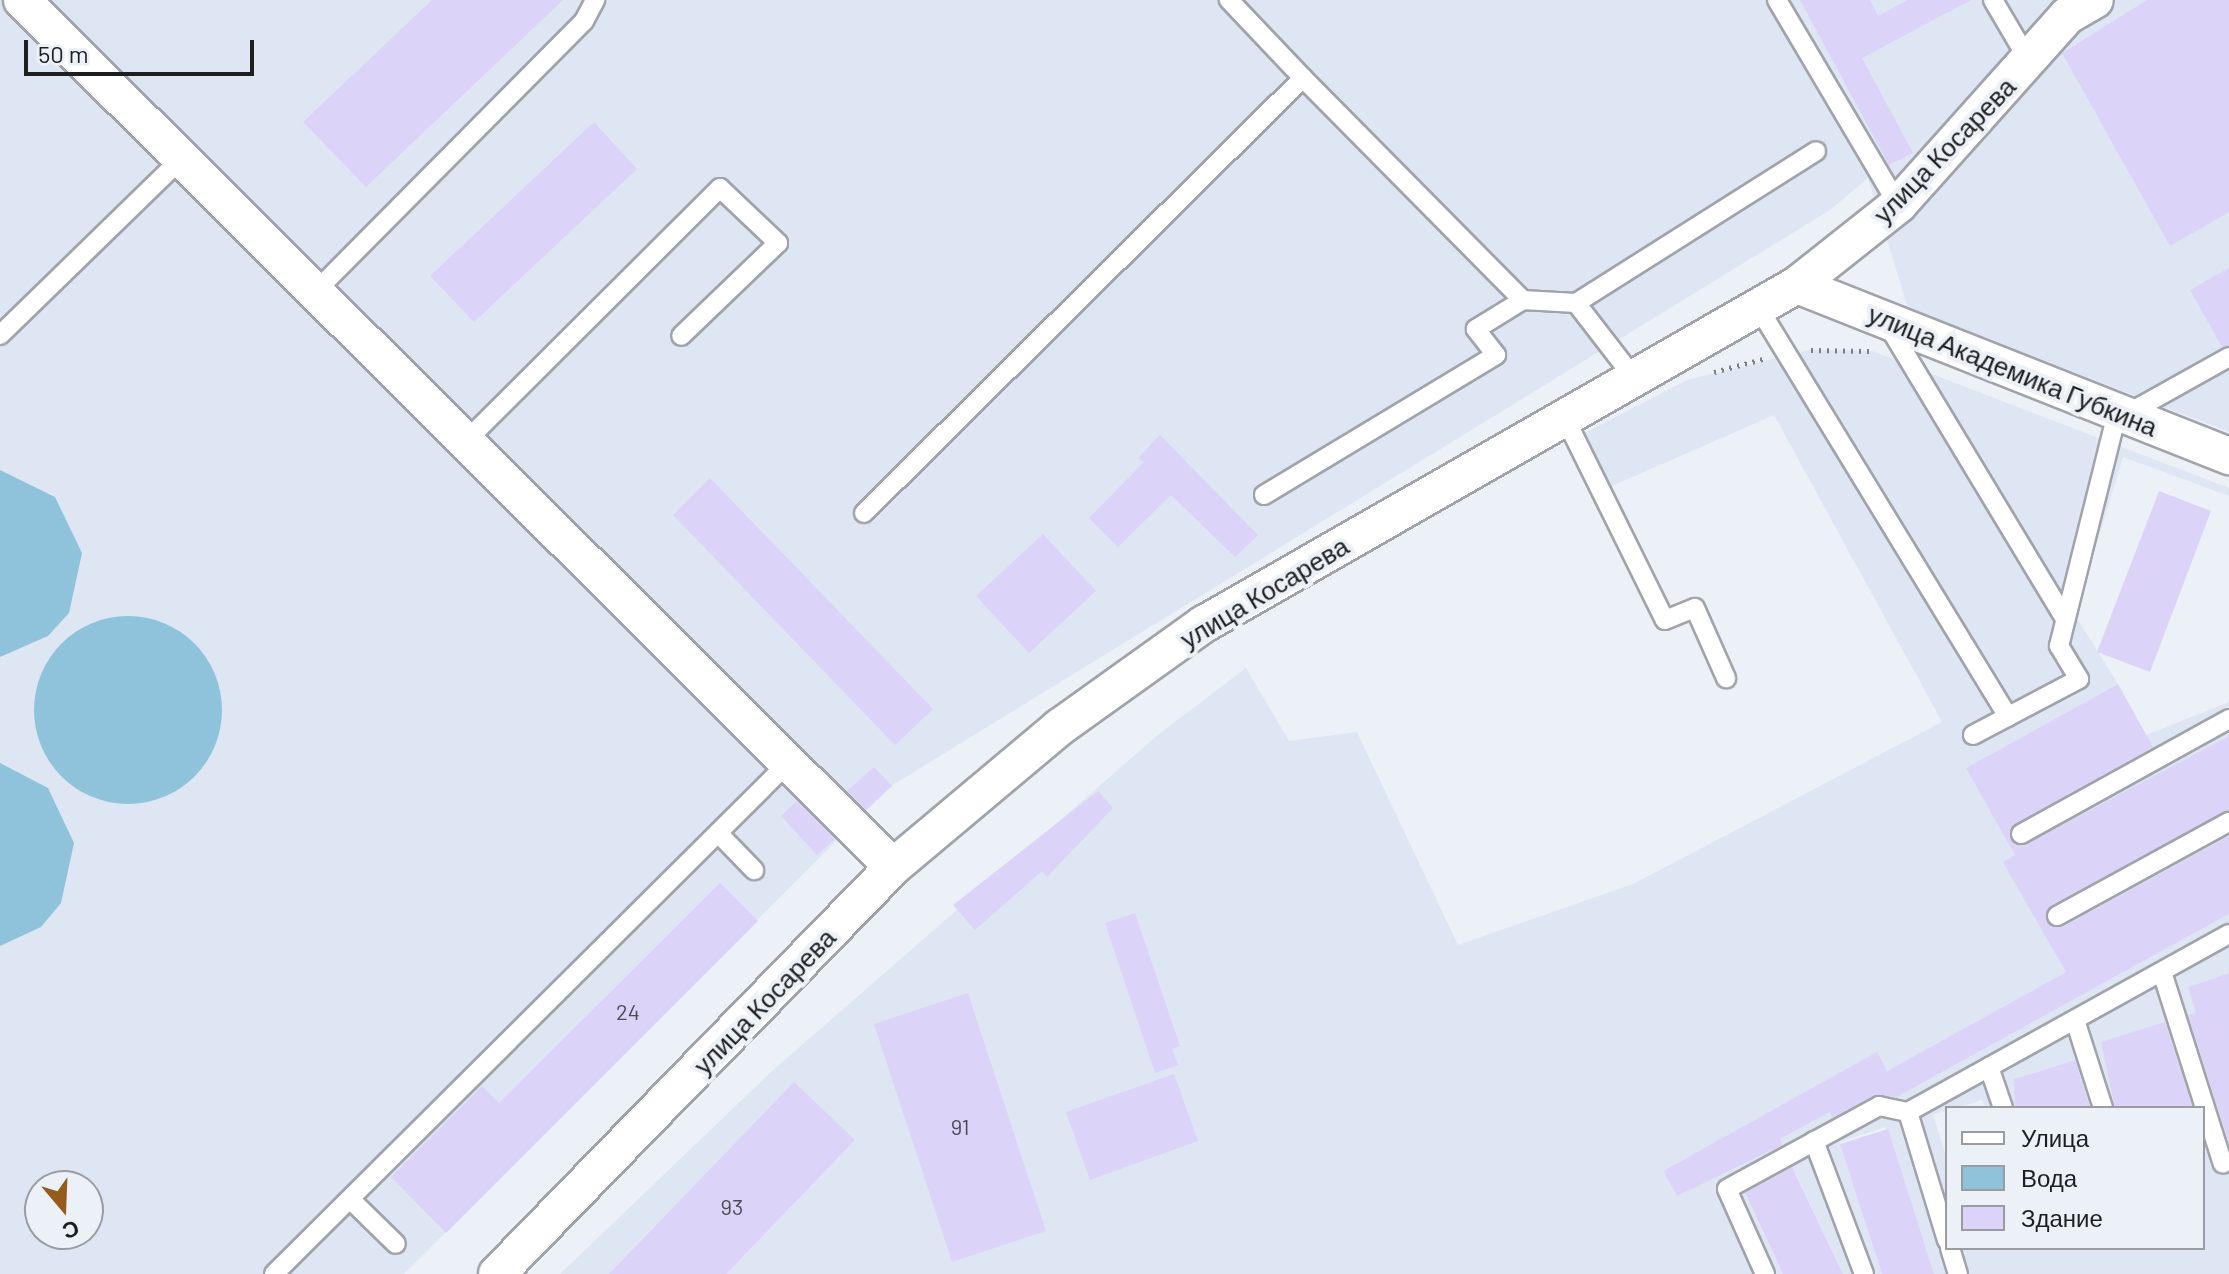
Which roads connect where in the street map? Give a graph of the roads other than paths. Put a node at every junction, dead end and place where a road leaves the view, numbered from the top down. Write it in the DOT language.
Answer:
graph roads {
  1 [pos="22,0"];
  2 [pos="595,0"];
  3 [pos="1229,0"];
  4 [pos="1777,0"];
  5 [pos="1993,0"];
  6 [pos="2095,0"];
  7 [pos="2029,61"];
  8 [pos="1303,78"];
  9 [pos="1816,151"];
  10 [pos="181,159"];
  11 [pos="1898,205"];
  12 [pos="1797,285"];
  13 [pos="315,292"];
  14 [pos="1523,300"];
  15 [pos="1576,303"];
  16 [pos="1758,307"];
  17 [pos="1882,315"];
  18 [pos="0,335"];
  19 [pos="681,336"];
  20 [pos="2229,357"];
  21 [pos="1634,378"];
  22 [pos="2121,414"];
  23 [pos="1565,418"];
  24 [pos="465,442"];
  25 [pos="2229,456"];
  26 [pos="1264,495"];
  27 [pos="864,513"];
  28 [pos="2065,619"];
  29 [pos="1726,678"];
  30 [pos="2008,717"];
  31 [pos="2229,719"];
  32 [pos="1973,735"];
  33 [pos="788,763"];
  34 [pos="2229,822"];
  35 [pos="718,833"];
  36 [pos="2021,834"];
  37 [pos="893,867"];
  38 [pos="754,870"];
  39 [pos="2057,916"];
  40 [pos="2229,934"];
  41 [pos="2162,972"];
  42 [pos="2075,1020"];
  43 [pos="1989,1067"];
  44 [pos="2002,1106"];
  45 [pos="2102,1106"];
  46 [pos="2205,1106"];
  47 [pos="2205,1107"];
  48 [pos="1908,1112"];
  49 [pos="1814,1141"];
  50 [pos="2223,1164"];
  51 [pos="350,1199"];
  52 [pos="1945,1233"];
  53 [pos="396,1244"];
  54 [pos="1951,1250"];
  55 [pos="274,1274"];
  56 [pos="497,1274"];
  57 [pos="1765,1274"];
  58 [pos="1864,1274"];
  59 [pos="1958,1274"];
  1 -- 10 [label="street"];
  2 -- 13 [label="lane"];
  3 -- 8 [label="lane"];
  4 -- 11 [label="lane"];
  5 -- 7 [label="lane"];
  6 -- 7 [label="street, улица Косарева"];
  7 -- 11 [label="street, улица Косарева"];
  8 -- 14 [label="lane"];
  8 -- 27 [label="lane"];
  9 -- 15 [label="lane"];
  10 -- 13 [label="street"];
  10 -- 18 [label="lane"];
  11 -- 12 [label="street, улица Косарева"];
  12 -- 16 [label="street, улица Косарева"];
  12 -- 17 [label="street, улица Академика Губкина"];
  13 -- 24 [label="street"];
  14 -- 15 [label="lane"];
  14 -- 26 [label="lane"];
  15 -- 21 [label="lane"];
  16 -- 21 [label="street, улица Косарева"];
  16 -- 30 [label="lane"];
  17 -- 22 [label="street, улица Академика Губкина"];
  17 -- 28 [label="lane"];
  19 -- 24 [label="lane"];
  20 -- 22 [label="lane"];
  21 -- 23 [label="street, улица Косарева"];
  22 -- 25 [label="street, улица Академика Губкина"];
  22 -- 28 [label="lane"];
  23 -- 29 [label="lane"];
  23 -- 37 [label="street, улица Косарева"];
  24 -- 33 [label="street"];
  28 -- 30 [label="lane"];
  30 -- 32 [label="lane"];
  31 -- 36 [label="lane"];
  33 -- 35 [label="lane"];
  33 -- 37 [label="street"];
  34 -- 39 [label="lane"];
  35 -- 38 [label="lane"];
  35 -- 51 [label="lane"];
  37 -- 56 [label="street, улица Косарева"];
  40 -- 41 [label="lane"];
  41 -- 42 [label="lane"];
  41 -- 46 [label="lane"];
  42 -- 43 [label="lane"];
  42 -- 45 [label="lane"];
  43 -- 44 [label="lane"];
  43 -- 48 [label="lane"];
  47 -- 50 [label="lane"];
  48 -- 49 [label="lane"];
  48 -- 52 [label="lane"];
  49 -- 57 [label="lane"];
  49 -- 58 [label="lane"];
  51 -- 53 [label="lane"];
  51 -- 55 [label="lane"];
  54 -- 59 [label="lane"];
}
